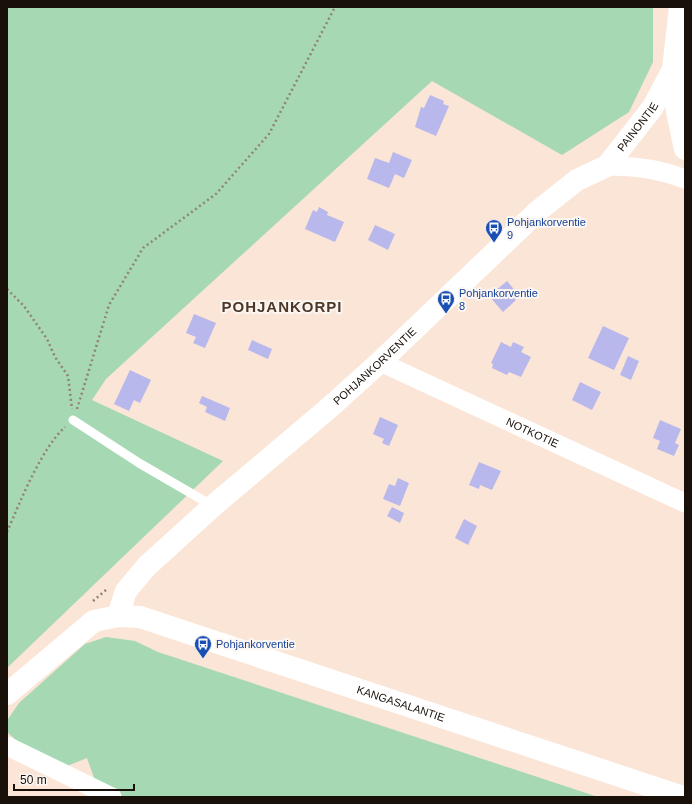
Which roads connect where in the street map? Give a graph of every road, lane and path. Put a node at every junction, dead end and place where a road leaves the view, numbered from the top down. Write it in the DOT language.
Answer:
graph roads {
  1 [pos="336,7"];
  2 [pos="680,7"];
  3 [pos="673,69"];
  4 [pos="685,149"];
  5 [pos="607,166"];
  6 [pos="685,179"];
  7 [pos="7,289"];
  8 [pos="380,362"];
  9 [pos="73,420"];
  10 [pos="58,433"];
  11 [pos="685,504"];
  12 [pos="213,506"];
  13 [pos="7,532"];
  14 [pos="118,616"];
  15 [pos="7,694"];
  16 [pos="7,746"];
  17 [pos="112,797"];
  18 [pos="683,797"];
  1 -- 9 [label="path"];
  2 -- 3 [label="street, PAINONTIE"];
  3 -- 4 [label="street"];
  3 -- 5 [label="street, PAINONTIE"];
  5 -- 6 [label="street, PAINONTIE"];
  5 -- 8 [label="street, POHJANKORVENTIE"];
  7 -- 9 [label="path"];
  8 -- 11 [label="street, NOTKOTIE"];
  8 -- 12 [label="street, POHJANKORVENTIE"];
  9 -- 12 [label="lane"];
  10 -- 13 [label="path"];
  12 -- 14 [label="street, POHJANKORVENTIE"];
  14 -- 15 [label="street"];
  14 -- 18 [label="street, KANGASALANTIE"];
  16 -- 17 [label="street"];
}
